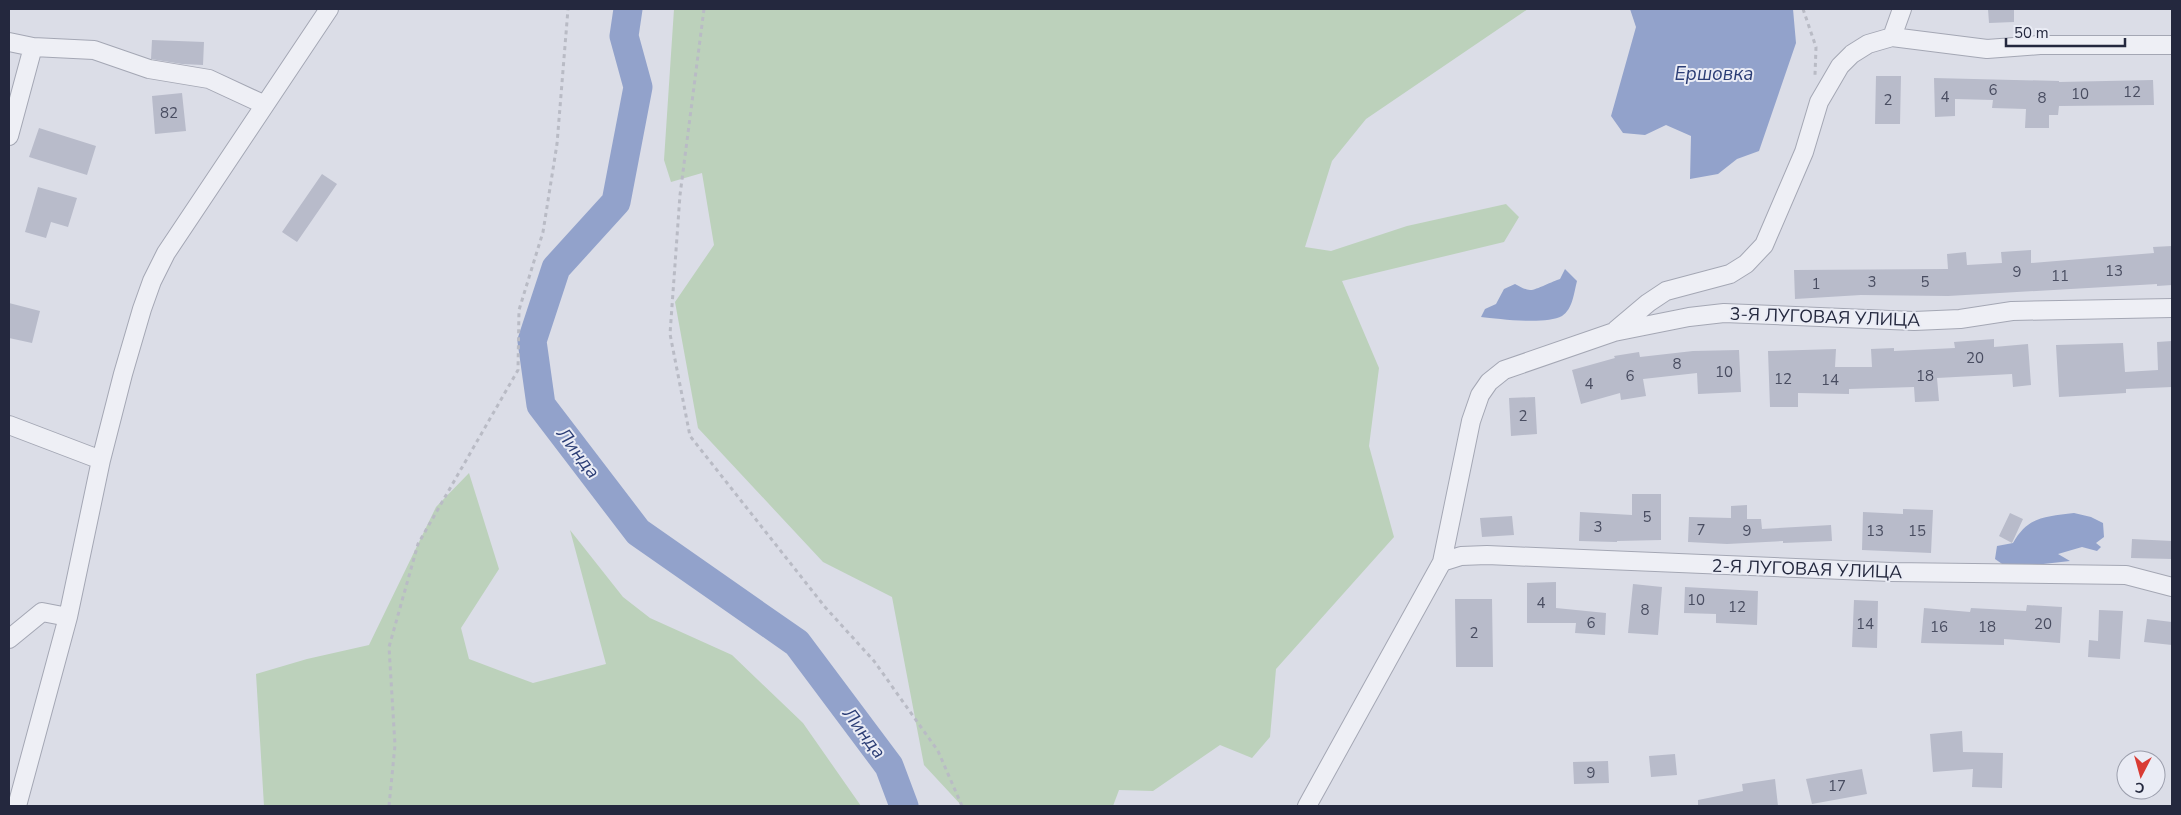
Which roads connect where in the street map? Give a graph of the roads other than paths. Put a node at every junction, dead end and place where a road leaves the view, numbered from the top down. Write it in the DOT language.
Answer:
graph roads {
  1 [pos="329,9"];
  2 [pos="1902,9"];
  3 [pos="1892,37"];
  4 [pos="9,42"];
  5 [pos="2172,44"];
  6 [pos="33,47"];
  7 [pos="264,105"];
  8 [pos="9,136"];
  9 [pos="2172,308"];
  10 [pos="1614,332"];
  11 [pos="9,425"];
  12 [pos="101,460"];
  13 [pos="1442,562"];
  14 [pos="2172,587"];
  15 [pos="68,617"];
  16 [pos="9,639"];
  17 [pos="18,806"];
  18 [pos="1307,806"];
  1 -- 7 [label="street"];
  2 -- 3 [label="street"];
  3 -- 5 [label="street"];
  3 -- 10 [label="street"];
  4 -- 6 [label="street"];
  6 -- 7 [label="street"];
  6 -- 8 [label="street"];
  7 -- 12 [label="street"];
  9 -- 10 [label="street, 3-Я ЛУГОВАЯ УЛИЦА"];
  10 -- 13 [label="street, 3-Я ЛУГОВАЯ УЛИЦА"];
  11 -- 12 [label="street"];
  12 -- 15 [label="street"];
  13 -- 14 [label="street, 2-Я ЛУГОВАЯ УЛИЦА"];
  13 -- 18 [label="street"];
  15 -- 16 [label="street"];
  15 -- 17 [label="street"];
}
